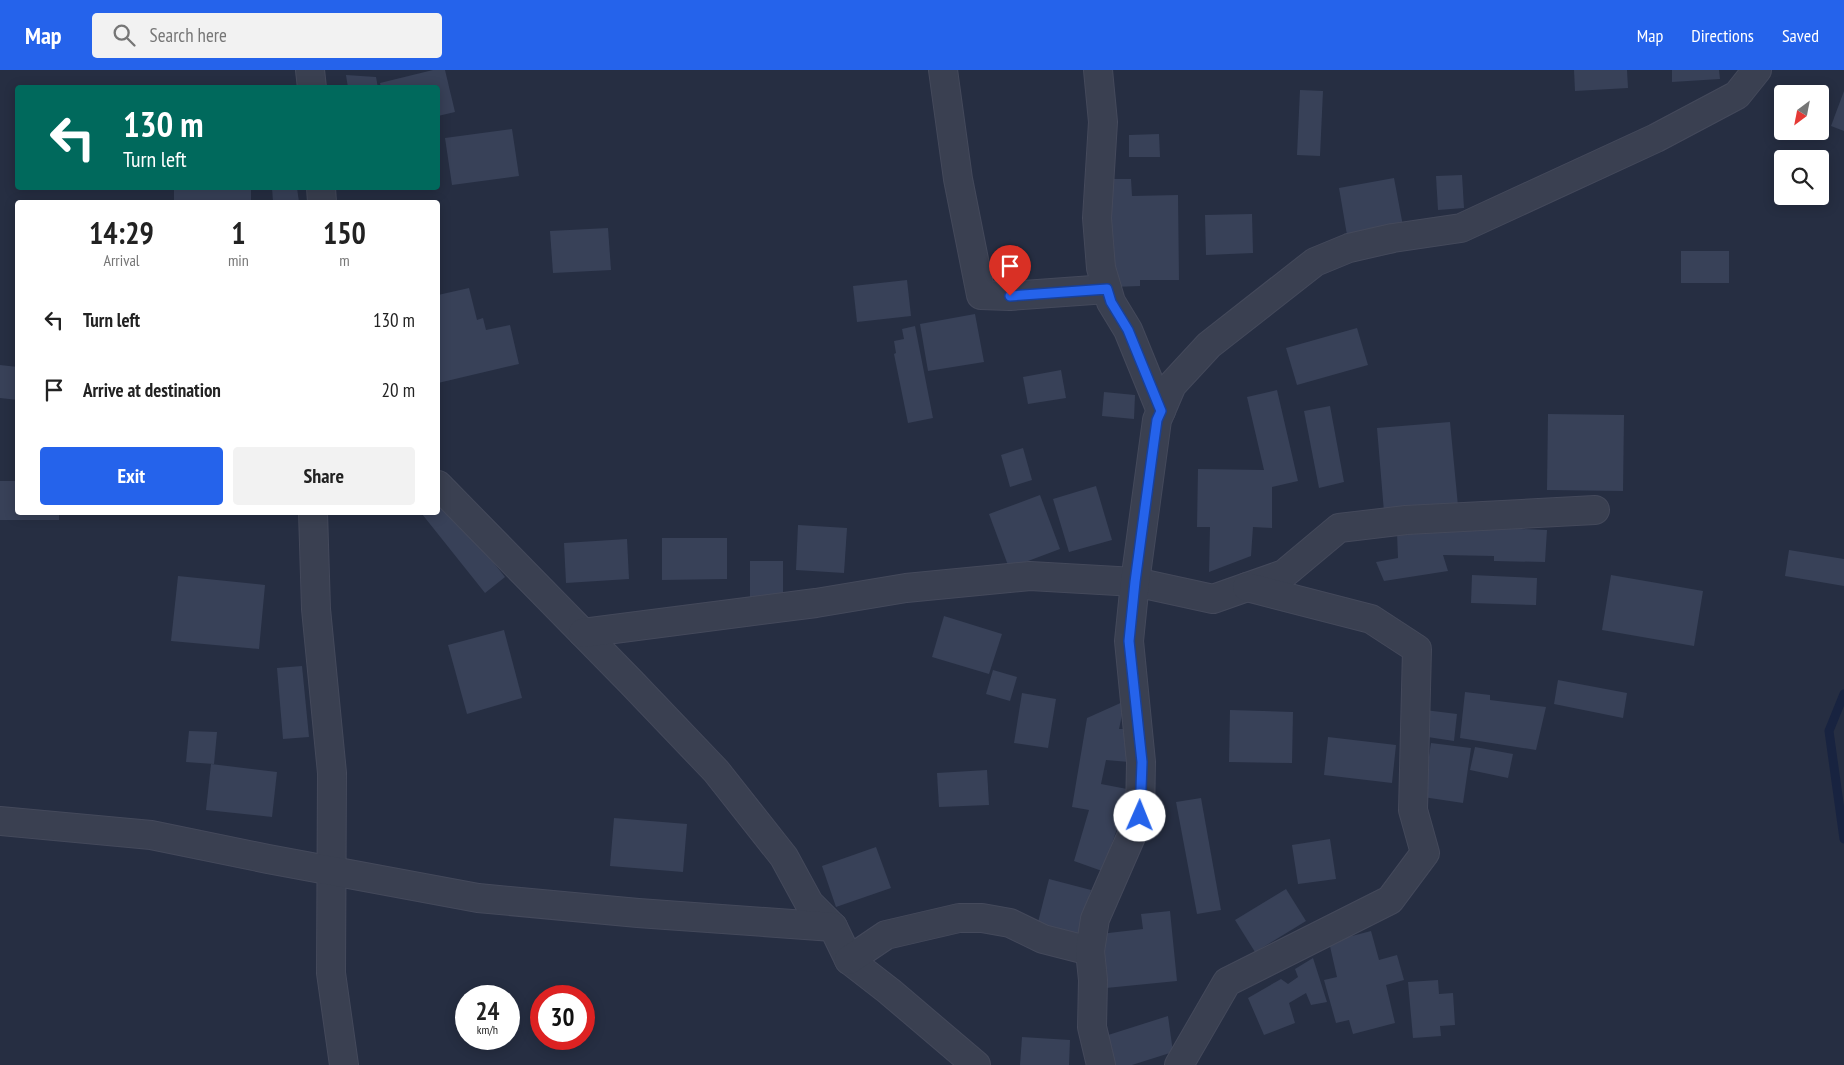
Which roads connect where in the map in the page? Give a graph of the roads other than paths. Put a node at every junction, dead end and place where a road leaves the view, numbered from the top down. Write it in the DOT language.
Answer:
graph roads {
  1 [pos="310,70"];
  2 [pos="944,70"];
  3 [pos="1098,70"];
  4 [pos="1757,70"];
  5 [pos="1737,83"];
  6 [pos="312,85"];
  7 [pos="1107,289"];
  8 [pos="1161,411"];
  9 [pos="440,486"];
  10 [pos="1595,510"];
  11 [pos="313,515"];
  12 [pos="1135,582"];
  13 [pos="1247,587"];
  14 [pos="584,634"];
  15 [pos="0,821"];
  16 [pos="333,871"];
  17 [pos="833,927"];
  18 [pos="1090,951"];
  19 [pos="849,960"];
  20 [pos="344,1065"];
  21 [pos="976,1065"];
  22 [pos="1101,1065"];
  23 [pos="1178,1065"];
  1 -- 6 [label="street"];
  2 -- 7 [label="street"];
  3 -- 7 [label="street"];
  4 -- 5 [label="street"];
  5 -- 8 [label="street"];
  7 -- 8 [label="street"];
  8 -- 12 [label="street"];
  9 -- 14 [label="street"];
  10 -- 13 [label="street"];
  11 -- 16 [label="street"];
  12 -- 13 [label="street"];
  12 -- 14 [label="street"];
  12 -- 18 [label="street"];
  13 -- 23 [label="street"];
  14 -- 17 [label="street"];
  15 -- 16 [label="street"];
  16 -- 17 [label="street"];
  16 -- 20 [label="street"];
  17 -- 19 [label="street"];
  18 -- 19 [label="street"];
  18 -- 22 [label="street"];
  19 -- 21 [label="street"];
}
